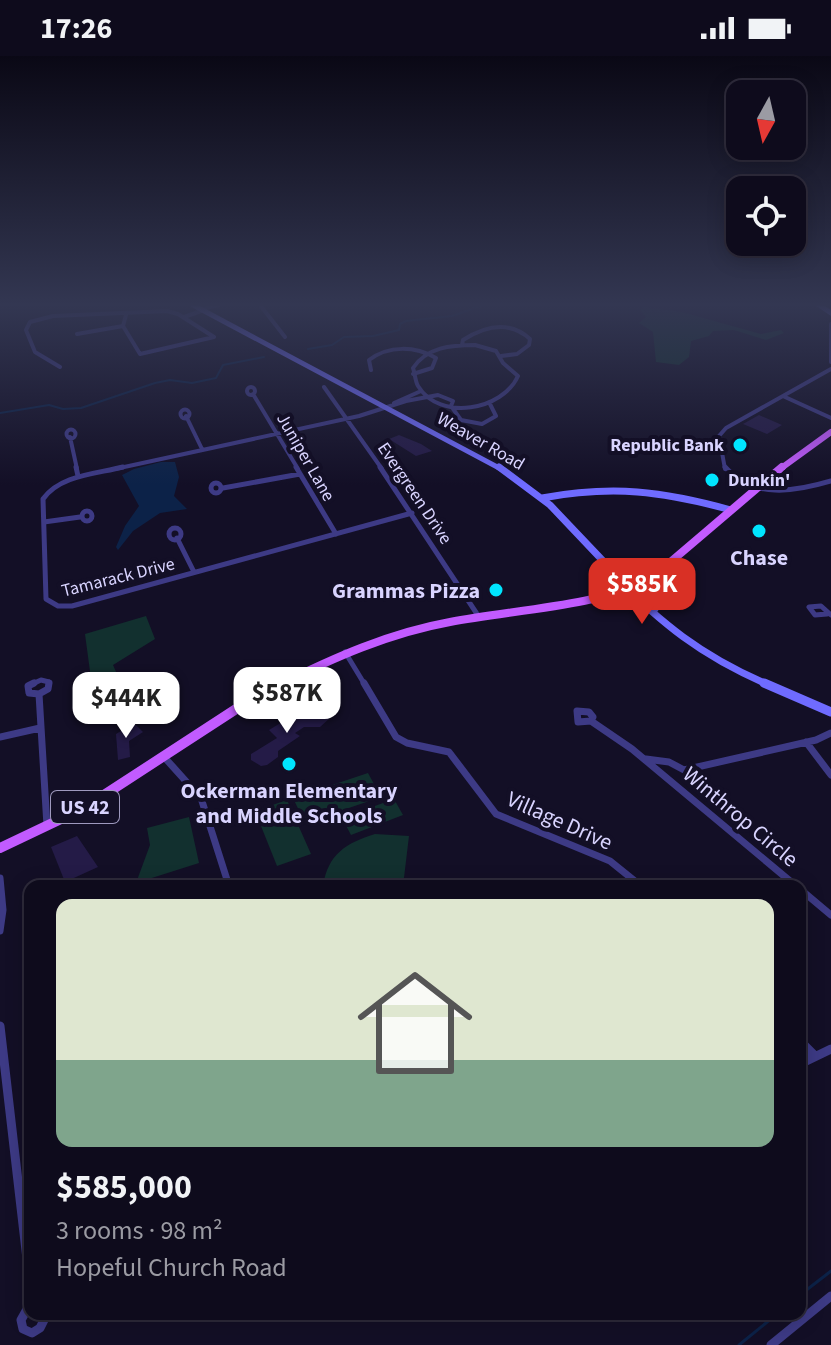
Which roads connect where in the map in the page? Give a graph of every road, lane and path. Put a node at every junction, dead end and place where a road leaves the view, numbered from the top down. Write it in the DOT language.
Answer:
graph roads {
  1 [pos="57,365"];
  2 [pos="308,365"];
  3 [pos="370,365"];
  4 [pos="415,365"];
  5 [pos="435,365"];
  6 [pos="505,365"];
  7 [pos="60,367"];
  8 [pos="831,369"];
  9 [pos="371,370"];
  10 [pos="413,374"];
  11 [pos="324,387"];
  12 [pos="421,391"];
  13 [pos="253,394"];
  14 [pos="426,397"];
  15 [pos="785,397"];
  16 [pos="489,402"];
  17 [pos="451,406"];
  18 [pos="388,407"];
  19 [pos="186,416"];
  20 [pos="831,418"];
  21 [pos="347,419"];
  22 [pos="276,432"];
  23 [pos="831,432"];
  24 [pos="70,437"];
  25 [pos="202,449"];
  26 [pos="300,474"];
  27 [pos="78,476"];
  28 [pos="831,481"];
  29 [pos="758,487"];
  30 [pos="223,488"];
  31 [pos="542,498"];
  32 [pos="731,510"];
  33 [pos="412,513"];
  34 [pos="80,517"];
  35 [pos="44,522"];
  36 [pos="336,534"];
  37 [pos="177,538"];
  38 [pos="194,572"];
  39 [pos="629,587"];
  40 [pos="479,617"];
  41 [pos="345,652"];
  42 [pos="39,694"];
  43 [pos="831,712"];
  44 [pos="591,721"];
  45 [pos="40,728"];
  46 [pos="831,733"];
  47 [pos="0,737"];
  48 [pos="806,742"];
  49 [pos="165,758"];
  50 [pos="644,759"];
  51 [pos="684,770"];
  52 [pos="831,775"];
  53 [pos="683,791"];
  54 [pos="47,827"];
  55 [pos="0,848"];
  56 [pos="0,878"];
  57 [pos="227,880"];
  58 [pos="634,880"];
  59 [pos="789,880"];
  60 [pos="806,895"];
  61 [pos="831,915"];
  62 [pos="0,931"];
  63 [pos="0,1026"];
  64 [pos="806,1047"];
  65 [pos="831,1049"];
  66 [pos="815,1056"];
  67 [pos="806,1061"];
  68 [pos="24,1233"];
  69 [pos="831,1296"];
  70 [pos="24,1315"];
  71 [pos="806,1316"];
  72 [pos="44,1320"];
  73 [pos="802,1320"];
  74 [pos="771,1345"];
  1 -- 7 [label="street"];
  2 -- 18 [label="main road, Weaver Road"];
  3 -- 9 [label="street"];
  4 -- 10 [label="street"];
  5 -- 10 [label="street"];
  6 -- 16 [label="street"];
  8 -- 15 [label="street"];
  10 -- 12 [label="street"];
  11 -- 21 [label="street, Evergreen Drive"];
  12 -- 14 [label="street"];
  12 -- 18 [label="street"];
  13 -- 22 [label="street, Juniper Lane"];
  14 -- 17 [label="street"];
  14 -- 18 [label="street"];
  15 -- 20 [label="street"];
  15 -- 29 [label="street"];
  16 -- 17 [label="street"];
  16 -- 17 [label="street"];
  18 -- 21 [label="street, Tamarack Drive"];
  18 -- 31 [label="main road, Weaver Road"];
  19 -- 25 [label="street"];
  21 -- 22 [label="street, Tamarack Drive"];
  21 -- 33 [label="street, Evergreen Drive"];
  22 -- 25 [label="street, Tamarack Drive"];
  22 -- 26 [label="street, Juniper Lane"];
  23 -- 29 [label="main road, US 42"];
  24 -- 27 [label="street"];
  25 -- 27 [label="street, Tamarack Drive"];
  26 -- 30 [label="street"];
  26 -- 36 [label="street, Juniper Lane"];
  27 -- 35 [label="street, Tamarack Drive"];
  28 -- 29 [label="street"];
  29 -- 32 [label="main road, US 42"];
  31 -- 32 [label="main road"];
  31 -- 39 [label="main road, Weaver Road"];
  32 -- 39 [label="main road, US 42"];
  33 -- 36 [label="street, Tamarack Drive"];
  33 -- 40 [label="street, Evergreen Drive"];
  34 -- 35 [label="street"];
  35 -- 38 [label="street, Tamarack Drive"];
  36 -- 38 [label="street, Tamarack Drive"];
  37 -- 38 [label="street"];
  39 -- 40 [label="main road, US 42"];
  39 -- 43 [label="main road, Weaver Road"];
  40 -- 41 [label="main road, US 42"];
  41 -- 49 [label="main road, US 42"];
  41 -- 58 [label="street, Village Drive"];
  42 -- 45 [label="street"];
  44 -- 50 [label="street, Winthrop Circle"];
  45 -- 47 [label="street"];
  45 -- 54 [label="street"];
  46 -- 48 [label="street"];
  48 -- 51 [label="street"];
  48 -- 52 [label="street"];
  49 -- 54 [label="main road, US 42"];
  49 -- 57 [label="street"];
  50 -- 51 [label="street"];
  50 -- 53 [label="street, Winthrop Circle"];
  51 -- 53 [label="street"];
  53 -- 59 [label="street, Winthrop Circle"];
  54 -- 55 [label="main road, US 42"];
  56 -- 62 [label="street"];
  60 -- 61 [label="street, Winthrop Circle"];
  63 -- 68 [label="street"];
  64 -- 66 [label="street"];
  65 -- 66 [label="street"];
  66 -- 67 [label="street"];
  69 -- 71 [label="street"];
  70 -- 72 [label="street"];
  73 -- 74 [label="street"];
}
